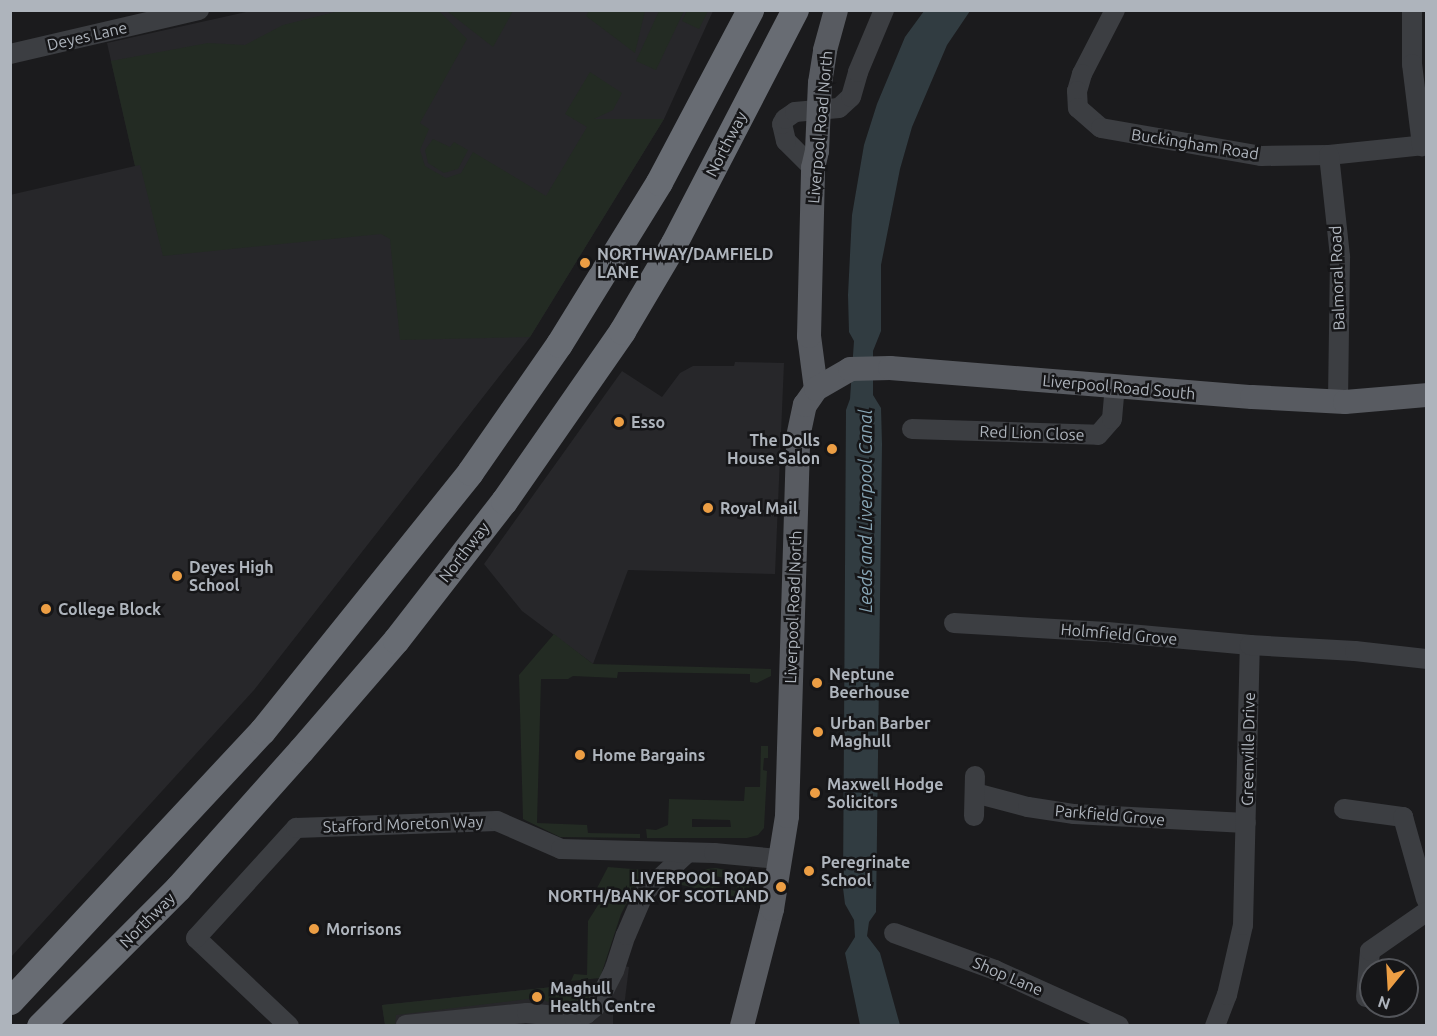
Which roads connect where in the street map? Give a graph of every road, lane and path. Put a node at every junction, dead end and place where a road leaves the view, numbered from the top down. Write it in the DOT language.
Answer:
graph roads {
  1 [pos="200,10"];
  2 [pos="750,10"];
  3 [pos="795,10"];
  4 [pos="836,10"];
  5 [pos="884,10"];
  6 [pos="1115,10"];
  7 [pos="1412,10"];
  8 [pos="10,54"];
  9 [pos="820,111"];
  10 [pos="1424,146"];
  11 [pos="1329,155"];
  12 [pos="813,168"];
  13 [pos="1114,386"];
  14 [pos="816,389"];
  15 [pos="1426,395"];
  16 [pos="1338,402"];
  17 [pos="912,429"];
  18 [pos="954,623"];
  19 [pos="1250,645"];
  20 [pos="1426,659"];
  21 [pos="1344,809"];
  22 [pos="974,816"];
  23 [pos="1246,823"];
  24 [pos="687,853"];
  25 [pos="779,859"];
  26 [pos="1426,899"];
  27 [pos="1426,912"];
  28 [pos="894,933"];
  29 [pos="1369,958"];
  30 [pos="10,1001"];
  31 [pos="444,1023"];
  32 [pos="406,1025"];
  33 [pos="40,1026"];
  34 [pos="289,1026"];
  35 [pos="742,1026"];
  36 [pos="1119,1026"];
  37 [pos="1215,1026"];
  1 -- 8 [label="street, Deyes Lane"];
  2 -- 30 [label="highway"];
  3 -- 33 [label="highway, Northway"];
  4 -- 9 [label="main road, Liverpool Road North"];
  5 -- 9 [label="street"];
  6 -- 11 [label="street, Buckingham Road"];
  7 -- 10 [label="street"];
  9 -- 12 [label="main road, Liverpool Road North"];
  9 -- 12 [label="street"];
  10 -- 11 [label="street, Buckingham Road"];
  11 -- 16 [label="street, Balmoral Road"];
  12 -- 14 [label="main road, Liverpool Road North"];
  13 -- 14 [label="main road, Liverpool Road South"];
  13 -- 16 [label="main road, Liverpool Road South"];
  13 -- 17 [label="street, Red Lion Close"];
  14 -- 25 [label="main road, Liverpool Road North"];
  15 -- 16 [label="main road, Liverpool Road South"];
  18 -- 19 [label="street, Holmfield Grove"];
  19 -- 20 [label="street"];
  19 -- 23 [label="street, Greenville Drive"];
  21 -- 26 [label="street"];
  22 -- 23 [label="street, Parkfield Grove"];
  23 -- 37 [label="street, Greenville Drive"];
  24 -- 25 [label="street, Stafford Moreton Way"];
  24 -- 31 [label="street"];
  24 -- 34 [label="street, Stafford Moreton Way"];
  25 -- 35 [label="main road, Liverpool Road North"];
  27 -- 29 [label="street"];
  28 -- 36 [label="street, Shop Lane"];
  31 -- 32 [label="street"];
}
